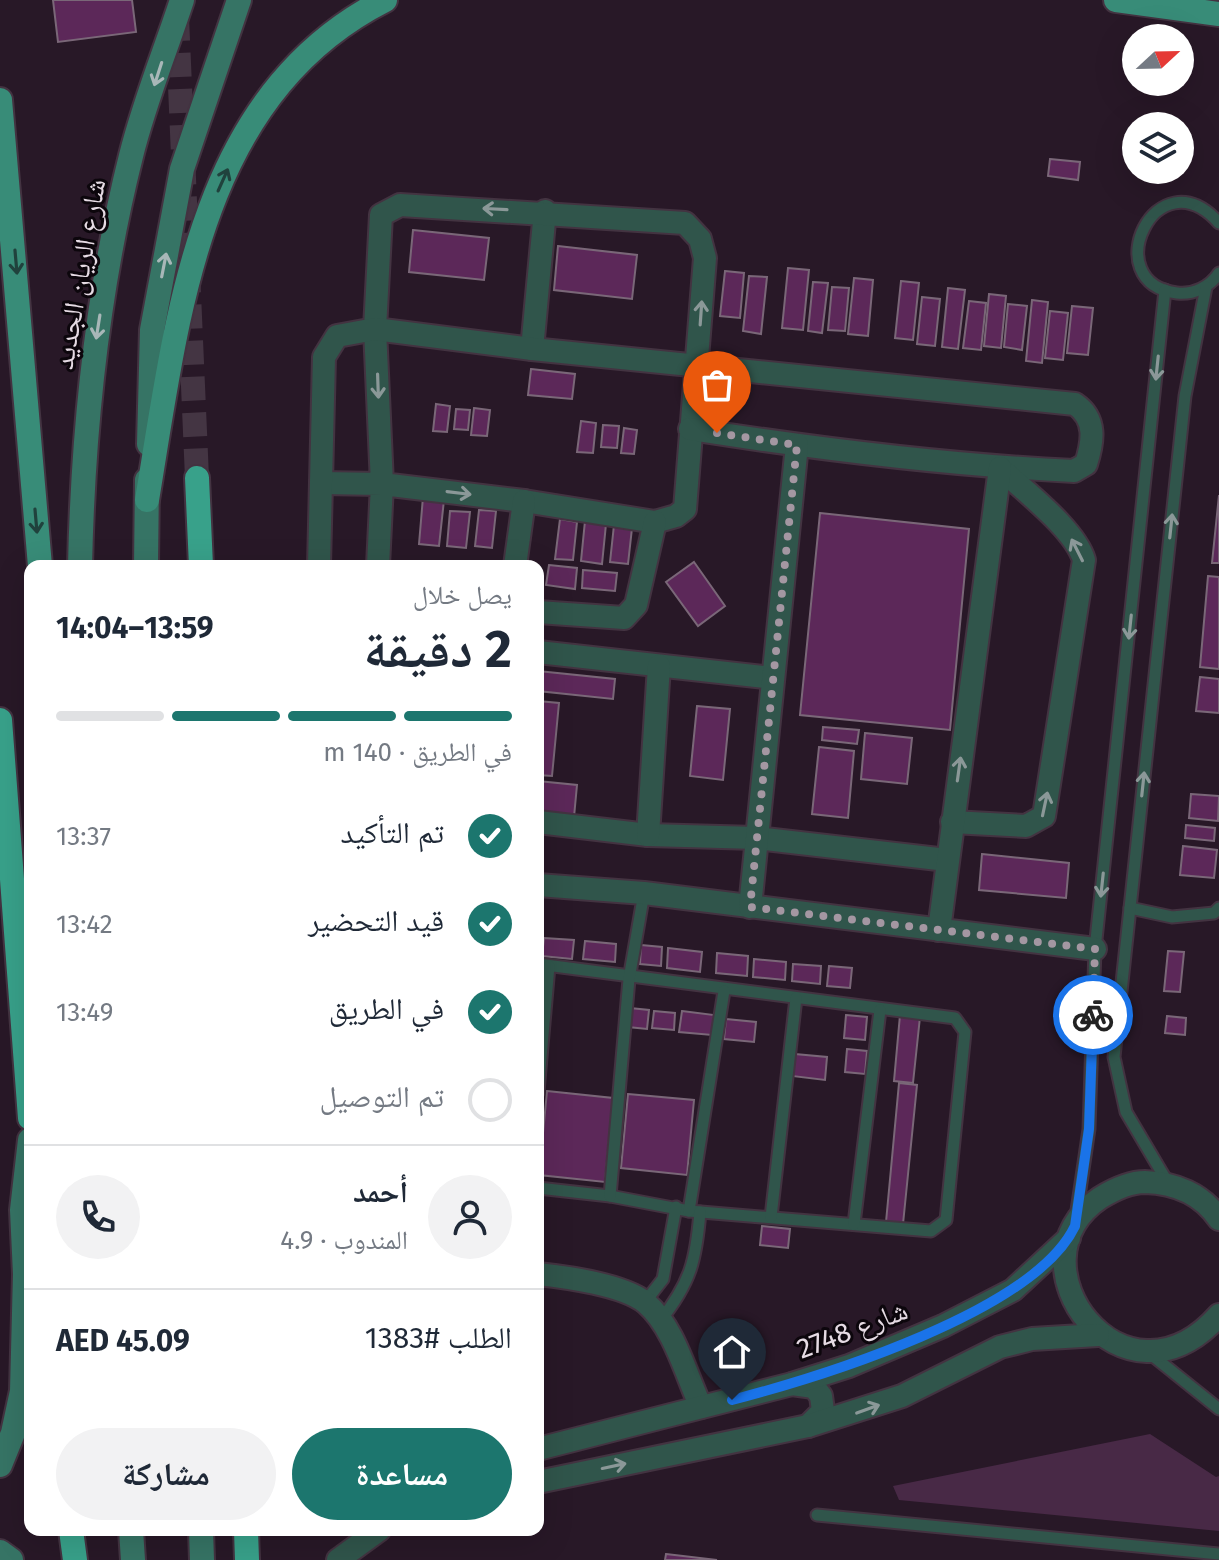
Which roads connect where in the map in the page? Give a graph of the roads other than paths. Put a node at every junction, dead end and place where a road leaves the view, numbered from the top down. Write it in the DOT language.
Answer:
graph roads {
  1 [pos="182,0"];
  2 [pos="239,0"];
  3 [pos="385,0"];
  4 [pos="1116,0"];
  5 [pos="1219,14"];
  6 [pos="0,100"];
  7 [pos="545,211"];
  8 [pos="1219,223"];
  9 [pos="1218,276"];
  10 [pos="1206,287"];
  11 [pos="1165,290"];
  12 [pos="375,329"];
  13 [pos="532,349"];
  14 [pos="697,367"];
  15 [pos="690,429"];
  16 [pos="797,445"];
  17 [pos="1000,468"];
  18 [pos="197,478"];
  19 [pos="321,483"];
  20 [pos="382,484"];
  21 [pos="147,500"];
  22 [pos="524,501"];
  23 [pos="655,522"];
  24 [pos="39,560"];
  25 [pos="80,560"];
  26 [pos="146,560"];
  27 [pos="201,560"];
  28 [pos="319,560"];
  29 [pos="378,560"];
  30 [pos="516,560"];
  31 [pos="544,612"];
  32 [pos="544,653"];
  33 [pos="659,666"];
  34 [pos="773,678"];
  35 [pos="0,720"];
  36 [pos="952,822"];
  37 [pos="544,823"];
  38 [pos="648,835"];
  39 [pos="757,838"];
  40 [pos="947,860"];
  41 [pos="544,885"];
  42 [pos="644,893"];
  43 [pos="750,907"];
  44 [pos="1130,908"];
  45 [pos="1217,913"];
  46 [pos="939,930"];
  47 [pos="1095,949"];
  48 [pos="544,965"];
  49 [pos="629,979"];
  50 [pos="724,991"];
  51 [pos="796,998"];
  52 [pos="880,1010"];
  53 [pos="24,1038"];
  54 [pos="1169,1184"];
  55 [pos="544,1189"];
  56 [pos="24,1192"];
  57 [pos="1192,1193"];
  58 [pos="1219,1193"];
  59 [pos="610,1196"];
  60 [pos="688,1210"];
  61 [pos="771,1217"];
  62 [pos="1219,1219"];
  63 [pos="854,1224"];
  64 [pos="1072,1232"];
  65 [pos="24,1253"];
  66 [pos="544,1275"];
  67 [pos="645,1302"];
  68 [pos="24,1313"];
  69 [pos="1219,1315"];
  70 [pos="660,1321"];
  71 [pos="1098,1335"];
  72 [pos="1148,1352"];
  73 [pos="792,1384"];
  74 [pos="701,1407"];
  75 [pos="1219,1409"];
  76 [pos="808,1426"];
  77 [pos="544,1447"];
  78 [pos="0,1465"];
  79 [pos="544,1481"];
  80 [pos="817,1515"];
  81 [pos="72,1536"];
  82 [pos="131,1536"];
  83 [pos="201,1536"];
  84 [pos="246,1536"];
  85 [pos="371,1536"];
  86 [pos="0,1552"];
  87 [pos="1219,1554"];
  88 [pos="11,1560"];
  89 [pos="75,1560"];
  90 [pos="133,1560"];
  91 [pos="202,1560"];
  92 [pos="247,1560"];
  93 [pos="338,1560"];
  1 -- 25 [label="main road, شارع الريان الجديد, one-way"];
  21 -- 2 [label="main road, one-way"];
  21 -- 3 [label="main road, one-way"];
  4 -- 5 [label="main road"];
  6 -- 24 [label="main road, one-way"];
  7 -- 12 [label="street, one-way"];
  7 -- 13 [label="street"];
  14 -- 7 [label="street, one-way"];
  8 -- 11 [label="lane"];
  9 -- 10 [label="lane"];
  10 -- 11 [label="lane"];
  44 -- 10 [label="lane, one-way"];
  11 -- 47 [label="lane, one-way"];
  12 -- 13 [label="street"];
  12 -- 19 [label="street"];
  12 -- 20 [label="street, one-way"];
  13 -- 14 [label="street"];
  14 -- 15 [label="street"];
  14 -- 17 [label="street"];
  15 -- 16 [label="street"];
  15 -- 23 [label="street"];
  16 -- 17 [label="street"];
  16 -- 34 [label="street"];
  36 -- 17 [label="street, one-way"];
  36 -- 17 [label="street, one-way"];
  18 -- 27 [label="highway"];
  19 -- 20 [label="street"];
  19 -- 28 [label="street"];
  20 -- 22 [label="street, one-way"];
  20 -- 29 [label="street"];
  21 -- 26 [label="main road"];
  22 -- 23 [label="street"];
  22 -- 30 [label="street"];
  23 -- 31 [label="street"];
  32 -- 33 [label="street"];
  33 -- 34 [label="street"];
  33 -- 38 [label="street"];
  34 -- 39 [label="street"];
  35 -- 53 [label="highway"];
  36 -- 40 [label="street"];
  37 -- 38 [label="street"];
  38 -- 39 [label="street"];
  39 -- 40 [label="street"];
  39 -- 43 [label="street"];
  40 -- 46 [label="street"];
  41 -- 42 [label="street"];
  42 -- 43 [label="street"];
  42 -- 49 [label="lane"];
  43 -- 46 [label="street"];
  44 -- 45 [label="lane"];
  44 -- 54 [label="lane"];
  46 -- 47 [label="street"];
  47 -- 64 [label="lane"];
  48 -- 49 [label="lane"];
  49 -- 50 [label="lane"];
  49 -- 59 [label="lane"];
  50 -- 51 [label="lane"];
  50 -- 60 [label="lane"];
  51 -- 52 [label="lane"];
  51 -- 61 [label="lane"];
  52 -- 63 [label="lane"];
  52 -- 63 [label="lane"];
  54 -- 57 [label="street"];
  54 -- 64 [label="street, شارع 2748"];
  55 -- 59 [label="lane"];
  56 -- 65 [label="main road"];
  57 -- 58 [label="street"];
  57 -- 62 [label="street"];
  59 -- 60 [label="lane"];
  60 -- 61 [label="lane"];
  60 -- 67 [label="lane"];
  60 -- 70 [label="lane"];
  61 -- 63 [label="lane"];
  64 -- 71 [label="street"];
  64 -- 73 [label="street, شارع 2748"];
  66 -- 67 [label="street"];
  67 -- 70 [label="street"];
  68 -- 78 [label="main road"];
  69 -- 72 [label="street"];
  70 -- 74 [label="street"];
  71 -- 72 [label="street"];
  76 -- 71 [label="street, one-way"];
  72 -- 75 [label="lane"];
  73 -- 74 [label="street, شارع 2748"];
  73 -- 76 [label="street"];
  74 -- 77 [label="street, شارع 2748"];
  79 -- 76 [label="street, one-way"];
  80 -- 87 [label="lane"];
  81 -- 89 [label="highway"];
  82 -- 90 [label="main road"];
  83 -- 91 [label="main road"];
  84 -- 92 [label="highway"];
  85 -- 93 [label="street"];
  86 -- 88 [label="main road"];
}
